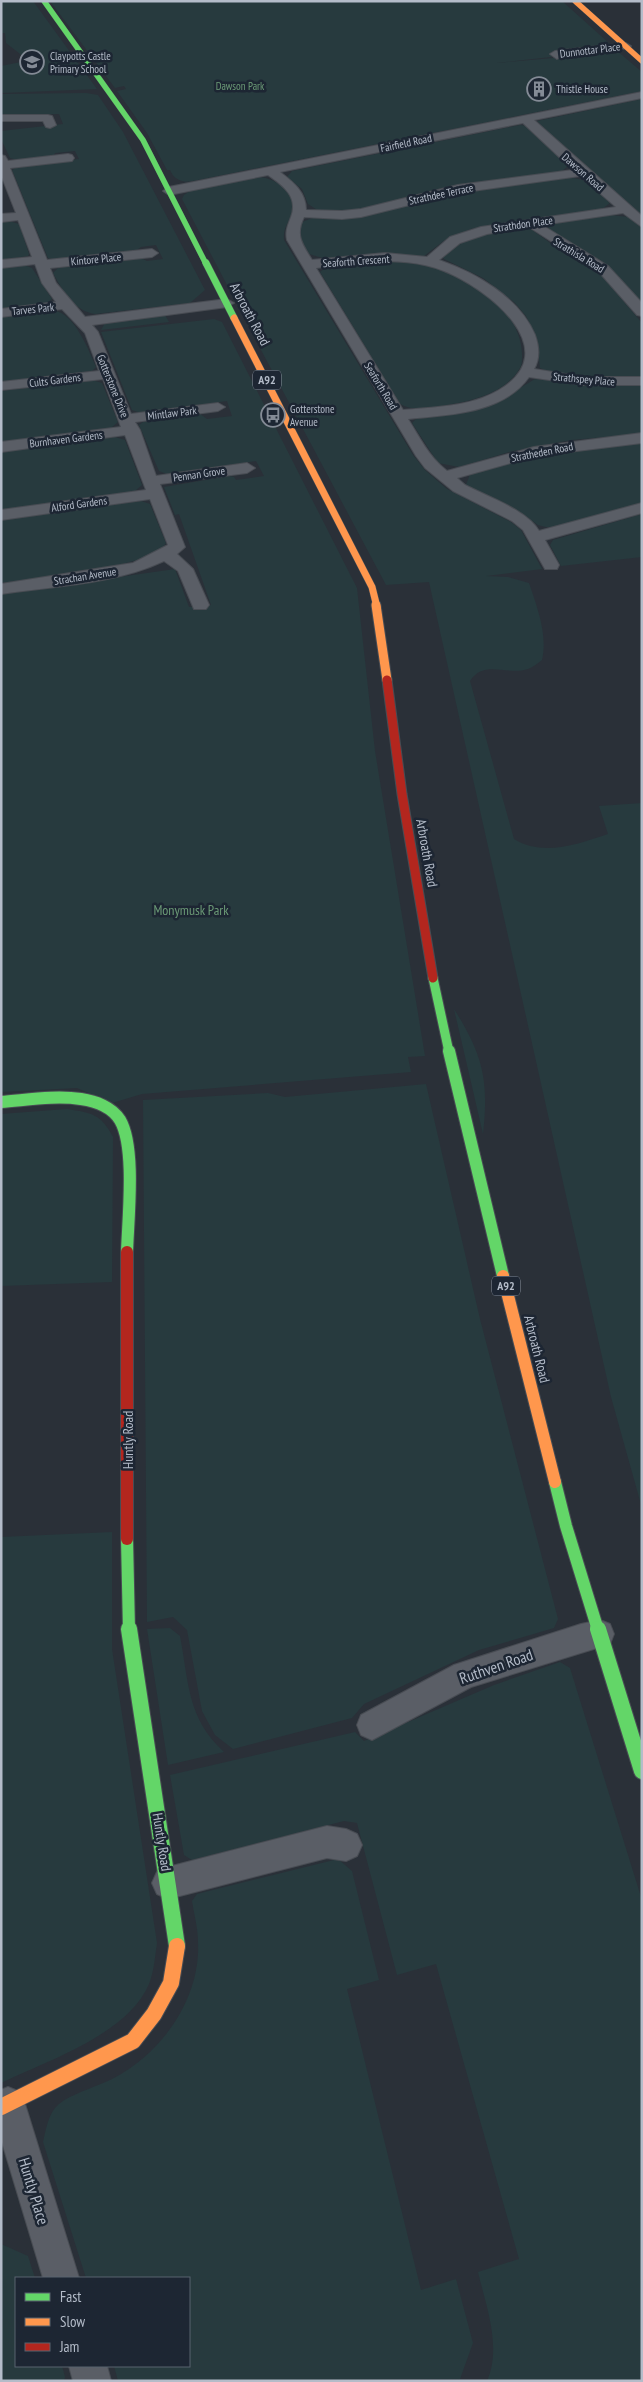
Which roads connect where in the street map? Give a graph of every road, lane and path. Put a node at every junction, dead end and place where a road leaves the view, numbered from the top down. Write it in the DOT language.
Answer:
graph roads {
  1 [pos="44,1"];
  2 [pos="575,1"];
  3 [pos="626,46"];
  4 [pos="557,56"];
  5 [pos="642,60"];
  6 [pos="642,95"];
  7 [pos="1,118"];
  8 [pos="526,119"];
  9 [pos="50,124"];
  10 [pos="68,158"];
  11 [pos="2,162"];
  12 [pos="271,171"];
  13 [pos="582,172"];
  14 [pos="169,191"];
  15 [pos="625,209"];
  16 [pos="300,213"];
  17 [pos="23,216"];
  18 [pos="1,218"];
  19 [pos="532,222"];
  20 [pos="642,223"];
  21 [pos="152,253"];
  22 [pos="430,262"];
  23 [pos="40,263"];
  24 [pos="1,264"];
  25 [pos="307,264"];
  26 [pos="227,303"];
  27 [pos="65,306"];
  28 [pos="642,312"];
  29 [pos="1,313"];
  30 [pos="82,322"];
  31 [pos="527,372"];
  32 [pos="108,374"];
  33 [pos="642,381"];
  34 [pos="1,386"];
  35 [pos="218,408"];
  36 [pos="398,415"];
  37 [pos="129,424"];
  38 [pos="642,438"];
  39 [pos="1,447"];
  40 [pos="247,468"];
  41 [pos="444,477"];
  42 [pos="154,487"];
  43 [pos="642,508"];
  44 [pos="1,515"];
  45 [pos="536,536"];
  46 [pos="166,554"];
  47 [pos="551,565"];
  48 [pos="1,588"];
  49 [pos="200,605"];
  50 [pos="1,1102"];
  51 [pos="600,1634"];
  52 [pos="372,1725"];
  53 [pos="642,1771"];
  54 [pos="346,1845"];
  55 [pos="168,1883"];
  56 [pos="4,2105"];
  57 [pos="61,2277"];
  58 [pos="88,2367"];
  59 [pos="92,2381"];
  1 -- 14 [label="main road, Arbroath Road / A92"];
  2 -- 3 [label="main road"];
  3 -- 4 [label="street, Dunnottar Place"];
  3 -- 5 [label="main road"];
  6 -- 8 [label="street, Fairfield Road"];
  7 -- 9 [label="street"];
  8 -- 12 [label="street, Fairfield Road"];
  8 -- 13 [label="street, Dawson Road"];
  10 -- 11 [label="street, Gotterstone Drive"];
  11 -- 17 [label="street, Gotterstone Drive"];
  12 -- 14 [label="street, Fairfield Road"];
  12 -- 16 [label="street"];
  13 -- 15 [label="street, Dawson Road"];
  13 -- 16 [label="street, Strathdee Terrace"];
  14 -- 26 [label="main road, Arbroath Road / A92"];
  15 -- 19 [label="street, Strathdon Place"];
  15 -- 20 [label="street, Dawson Road"];
  16 -- 25 [label="street, Seaforth Road"];
  17 -- 18 [label="street"];
  17 -- 23 [label="street, Gotterstone Drive"];
  19 -- 22 [label="street, Strathdon Place"];
  19 -- 28 [label="street, Strathisla Road"];
  21 -- 23 [label="street, Kintore Place"];
  22 -- 25 [label="street, Seaforth Crescent"];
  22 -- 31 [label="street, Seaforth Crescent"];
  23 -- 24 [label="street, Kintore Place"];
  23 -- 27 [label="street, Gotterstone Drive"];
  25 -- 36 [label="street, Seaforth Road"];
  26 -- 30 [label="street"];
  26 -- 51 [label="main road, Arbroath Road / A92"];
  27 -- 29 [label="street, Tarves Park"];
  27 -- 30 [label="street, Gotterstone Drive"];
  30 -- 32 [label="street, Gotterstone Drive"];
  31 -- 33 [label="street, Strathspey Place"];
  31 -- 36 [label="street"];
  32 -- 34 [label="street, Cults Gardens"];
  32 -- 37 [label="street, Gotterstone Drive"];
  35 -- 37 [label="street, Mintlaw Park"];
  36 -- 41 [label="street, Seaforth Road"];
  37 -- 39 [label="street, Burnhaven Gardens"];
  37 -- 42 [label="street, Gotterstone Drive"];
  38 -- 41 [label="street, Stratheden Road"];
  40 -- 42 [label="street, Pennan Grove"];
  41 -- 45 [label="street, Seaforth Road"];
  42 -- 44 [label="street, Alford Gardens"];
  42 -- 46 [label="street, Gotterstone Drive"];
  43 -- 45 [label="street"];
  45 -- 47 [label="street, Seaforth Road"];
  46 -- 48 [label="street, Strachan Avenue"];
  46 -- 49 [label="street"];
  50 -- 55 [label="main road, Huntly Road"];
  51 -- 52 [label="street, Ruthven Road"];
  51 -- 53 [label="main road, Arbroath Road / A92"];
  54 -- 55 [label="street, Huntly Road"];
  55 -- 56 [label="main road, Huntly Road"];
  56 -- 57 [label="street, Huntly Place"];
  58 -- 59 [label="street"];
}
